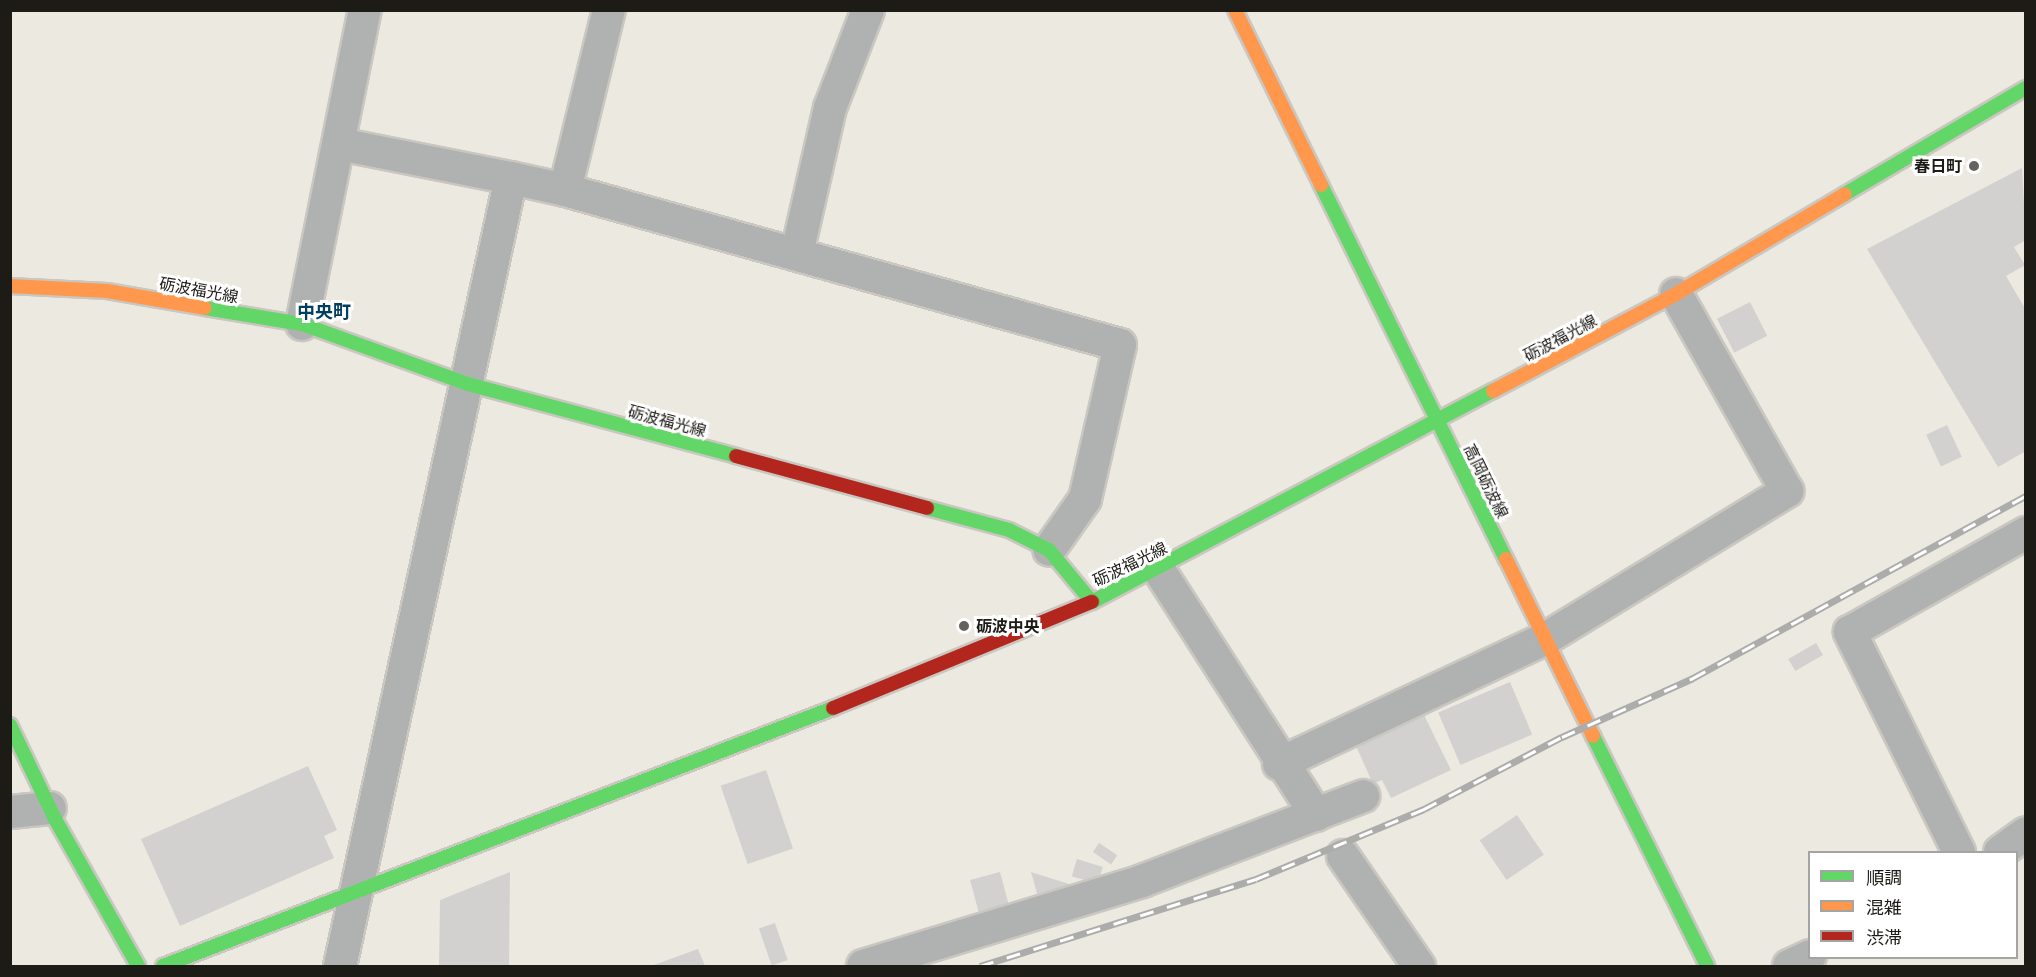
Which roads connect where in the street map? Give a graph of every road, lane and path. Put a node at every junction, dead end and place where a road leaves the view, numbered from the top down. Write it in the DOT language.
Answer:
graph roads {
  1 [pos="365,10"];
  2 [pos="609,10"];
  3 [pos="868,10"];
  4 [pos="1235,10"];
  5 [pos="2025,88"];
  6 [pos="339,144"];
  7 [pos="511,178"];
  8 [pos="565,190"];
  9 [pos="797,254"];
  10 [pos="10,286"];
  11 [pos="1676,294"];
  12 [pos="302,324"];
  13 [pos="468,384"];
  14 [pos="1438,421"];
  15 [pos="2025,533"];
  16 [pos="1048,550"];
  17 [pos="1159,570"];
  18 [pos="1092,602"];
  19 [pos="1545,639"];
  20 [pos="10,725"];
  21 [pos="1280,764"];
  22 [pos="1364,796"];
  23 [pos="50,808"];
  24 [pos="10,812"];
  25 [pos="1316,815"];
  26 [pos="2025,833"];
  27 [pos="1959,851"];
  28 [pos="2001,851"];
  29 [pos="1343,856"];
  30 [pos="354,891"];
  31 [pos="1808,956"];
  32 [pos="138,966"];
  33 [pos="162,966"];
  34 [pos="340,966"];
  35 [pos="863,966"];
  36 [pos="1419,966"];
  37 [pos="1707,966"];
  38 [pos="1789,966"];
  1 -- 6 [label="street"];
  2 -- 8 [label="street"];
  3 -- 9 [label="street"];
  4 -- 14 [label="main road, 高岡砺波線"];
  5 -- 11 [label="main road, 砺波福光線"];
  6 -- 7 [label="street"];
  6 -- 12 [label="street"];
  7 -- 8 [label="street"];
  7 -- 13 [label="street"];
  8 -- 9 [label="street"];
  9 -- 16 [label="street"];
  10 -- 12 [label="main road, 砺波福光線"];
  11 -- 14 [label="main road, 砺波福光線"];
  11 -- 19 [label="street"];
  12 -- 13 [label="main road, 砺波福光線"];
  13 -- 16 [label="main road, 砺波福光線"];
  13 -- 30 [label="street"];
  14 -- 17 [label="main road, 砺波福光線"];
  14 -- 19 [label="main road, 高岡砺波線"];
  15 -- 27 [label="street"];
  16 -- 18 [label="main road, 砺波福光線"];
  17 -- 18 [label="main road, 砺波福光線"];
  17 -- 21 [label="street"];
  18 -- 30 [label="main road"];
  19 -- 21 [label="street"];
  19 -- 37 [label="main road, 高岡砺波線"];
  20 -- 23 [label="main road"];
  21 -- 25 [label="street"];
  22 -- 25 [label="street"];
  23 -- 24 [label="street"];
  23 -- 32 [label="main road"];
  25 -- 35 [label="street"];
  26 -- 28 [label="street"];
  29 -- 36 [label="street"];
  30 -- 33 [label="main road"];
  30 -- 34 [label="street"];
  31 -- 38 [label="street"];
}
